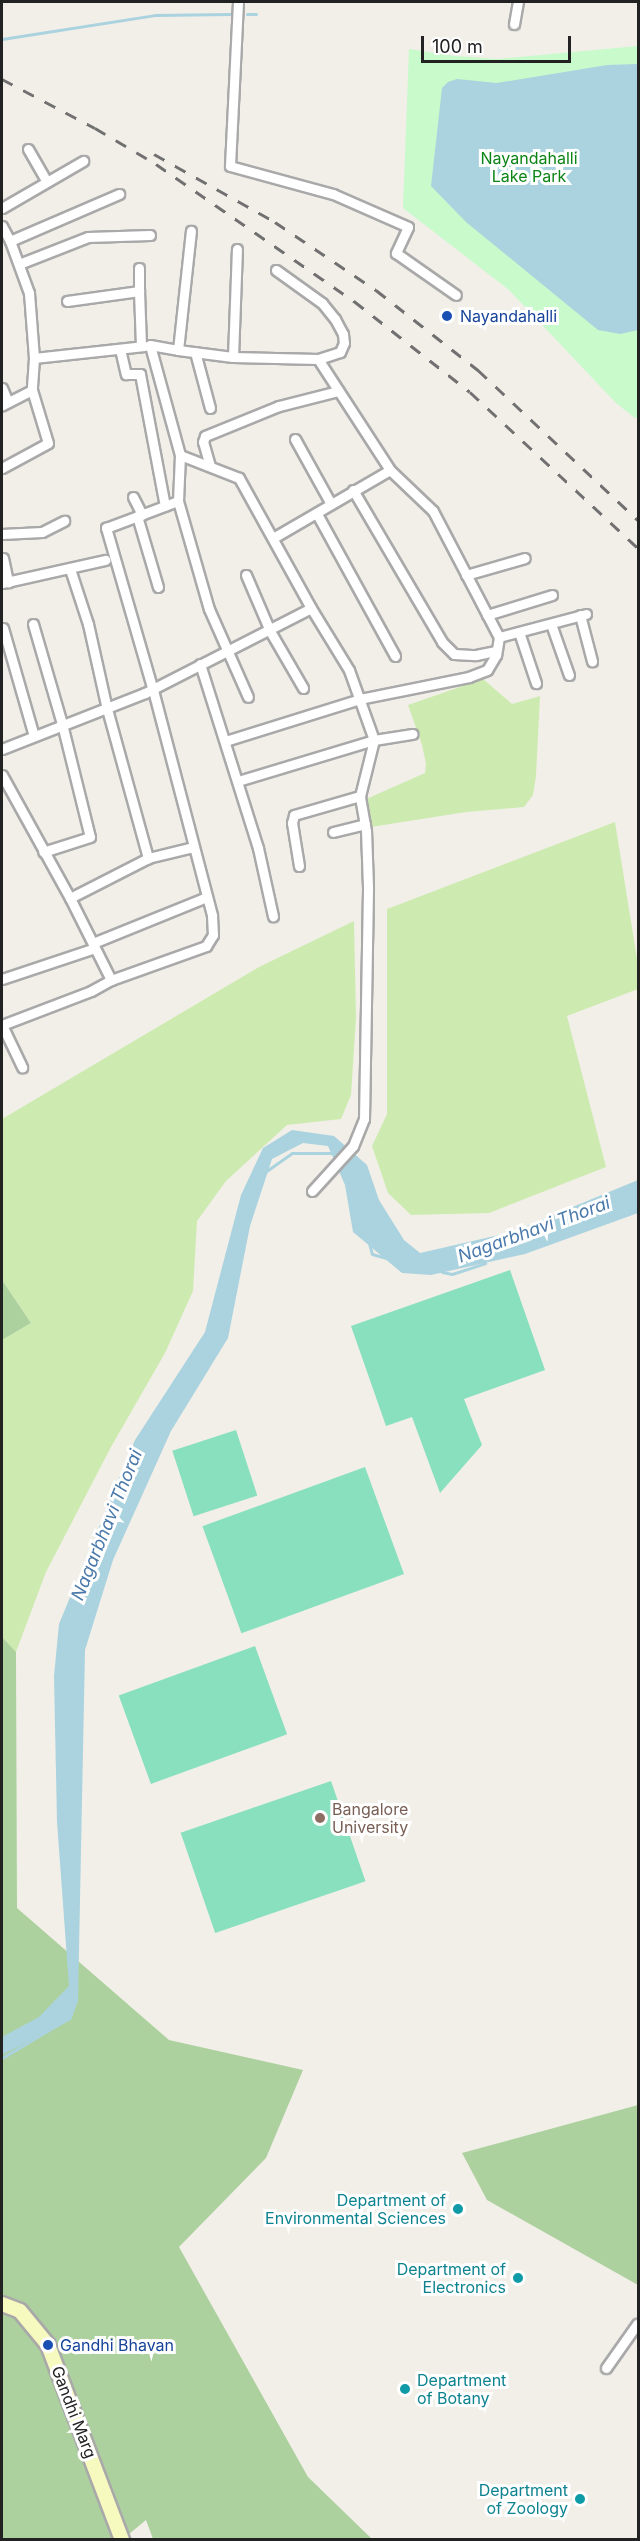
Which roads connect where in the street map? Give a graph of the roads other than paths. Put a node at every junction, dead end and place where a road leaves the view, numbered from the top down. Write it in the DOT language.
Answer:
graph roads {
  1 [pos="238,2"];
  2 [pos="518,2"];
  3 [pos="514,24"];
  4 [pos="28,149"];
  5 [pos="83,161"];
  6 [pos="46,180"];
  7 [pos="119,194"];
  8 [pos="2,208"];
  9 [pos="2,226"];
  10 [pos="191,231"];
  11 [pos="150,236"];
  12 [pos="10,241"];
  13 [pos="237,249"];
  14 [pos="19,264"];
  15 [pos="139,268"];
  16 [pos="276,270"];
  17 [pos="140,291"];
  18 [pos="456,295"];
  19 [pos="67,301"];
  20 [pos="145,346"];
  21 [pos="120,348"];
  22 [pos="178,350"];
  23 [pos="195,352"];
  24 [pos="233,357"];
  25 [pos="34,358"];
  26 [pos="318,359"];
  27 [pos="2,388"];
  28 [pos="32,390"];
  29 [pos="338,391"];
  30 [pos="5,403"];
  31 [pos="210,408"];
  32 [pos="295,439"];
  33 [pos="180,455"];
  34 [pos="210,466"];
  35 [pos="2,468"];
  36 [pos="390,470"];
  37 [pos="353,490"];
  38 [pos="133,497"];
  39 [pos="178,501"];
  40 [pos="331,504"];
  41 [pos="165,506"];
  42 [pos="317,514"];
  43 [pos="140,516"];
  44 [pos="63,521"];
  45 [pos="2,534"];
  46 [pos="273,538"];
  47 [pos="3,558"];
  48 [pos="525,558"];
  49 [pos="105,560"];
  50 [pos="70,569"];
  51 [pos="246,574"];
  52 [pos="466,575"];
  53 [pos="5,582"];
  54 [pos="158,587"];
  55 [pos="552,595"];
  56 [pos="311,608"];
  57 [pos="487,615"];
  58 [pos="33,624"];
  59 [pos="551,624"];
  60 [pos="3,628"];
  61 [pos="270,631"];
  62 [pos="519,632"];
  63 [pos="499,637"];
  64 [pos="226,651"];
  65 [pos="495,651"];
  66 [pos="395,656"];
  67 [pos="592,661"];
  68 [pos="200,664"];
  69 [pos="569,675"];
  70 [pos="536,683"];
  71 [pos="152,687"];
  72 [pos="303,688"];
  73 [pos="248,697"];
  74 [pos="360,699"];
  75 [pos="107,708"];
  76 [pos="62,724"];
  77 [pos="413,734"];
  78 [pos="34,736"];
  79 [pos="374,740"];
  80 [pos="225,741"];
  81 [pos="2,749"];
  82 [pos="2,775"];
  83 [pos="238,781"];
  84 [pos="360,796"];
  85 [pos="365,824"];
  86 [pos="333,832"];
  87 [pos="193,847"];
  88 [pos="43,852"];
  89 [pos="148,858"];
  90 [pos="299,866"];
  91 [pos="207,897"];
  92 [pos="70,898"];
  93 [pos="273,916"];
  94 [pos="94,946"];
  95 [pos="2,977"];
  96 [pos="111,980"];
  97 [pos="2,1025"];
  98 [pos="22,1067"];
  99 [pos="312,1191"];
  100 [pos="2,2304"];
  101 [pos="637,2324"];
  102 [pos="606,2368"];
  103 [pos="122,2540"];
  1 -- 18 [label="street"];
  2 -- 3 [label="street"];
  4 -- 6 [label="street"];
  5 -- 6 [label="street"];
  6 -- 8 [label="street"];
  7 -- 12 [label="street"];
  9 -- 12 [label="street"];
  10 -- 22 [label="street"];
  11 -- 14 [label="street"];
  12 -- 14 [label="street"];
  13 -- 24 [label="street"];
  14 -- 25 [label="street"];
  15 -- 17 [label="street"];
  16 -- 26 [label="street"];
  17 -- 19 [label="street"];
  17 -- 20 [label="street"];
  20 -- 21 [label="street"];
  20 -- 22 [label="street"];
  20 -- 33 [label="street"];
  21 -- 25 [label="street"];
  21 -- 41 [label="street"];
  22 -- 23 [label="street"];
  23 -- 24 [label="street"];
  23 -- 31 [label="street"];
  24 -- 26 [label="street"];
  25 -- 28 [label="street"];
  26 -- 29 [label="street"];
  27 -- 30 [label="street"];
  28 -- 30 [label="street"];
  28 -- 35 [label="street"];
  29 -- 34 [label="street"];
  29 -- 36 [label="street"];
  32 -- 40 [label="street"];
  33 -- 34 [label="street"];
  33 -- 39 [label="street"];
  34 -- 46 [label="street"];
  36 -- 37 [label="street"];
  36 -- 52 [label="street"];
  37 -- 40 [label="street"];
  37 -- 65 [label="street"];
  38 -- 43 [label="street"];
  39 -- 41 [label="street"];
  39 -- 64 [label="street"];
  40 -- 42 [label="street"];
  41 -- 43 [label="street"];
  42 -- 46 [label="street"];
  42 -- 66 [label="street"];
  43 -- 54 [label="street"];
  43 -- 71 [label="street"];
  44 -- 45 [label="street"];
  46 -- 56 [label="street"];
  47 -- 53 [label="street"];
  48 -- 52 [label="street"];
  49 -- 50 [label="street"];
  50 -- 53 [label="street"];
  50 -- 75 [label="street"];
  51 -- 61 [label="street"];
  52 -- 57 [label="street"];
  55 -- 57 [label="street"];
  56 -- 61 [label="street"];
  56 -- 74 [label="street"];
  57 -- 63 [label="street"];
  58 -- 76 [label="street"];
  59 -- 62 [label="street"];
  59 -- 67 [label="street"];
  59 -- 69 [label="street"];
  60 -- 78 [label="street"];
  61 -- 64 [label="street"];
  61 -- 72 [label="street"];
  62 -- 63 [label="street"];
  62 -- 70 [label="street"];
  63 -- 65 [label="street"];
  64 -- 68 [label="street"];
  64 -- 73 [label="street"];
  65 -- 74 [label="street"];
  68 -- 71 [label="street"];
  68 -- 80 [label="street"];
  71 -- 75 [label="street"];
  71 -- 87 [label="street"];
  74 -- 79 [label="street"];
  74 -- 80 [label="street"];
  75 -- 76 [label="street"];
  75 -- 89 [label="street"];
  76 -- 78 [label="street"];
  76 -- 88 [label="street"];
  77 -- 79 [label="street"];
  78 -- 81 [label="street"];
  79 -- 83 [label="street"];
  79 -- 84 [label="street"];
  80 -- 83 [label="street"];
  82 -- 88 [label="street"];
  83 -- 93 [label="street"];
  84 -- 85 [label="street"];
  84 -- 90 [label="street"];
  85 -- 86 [label="street"];
  85 -- 99 [label="street"];
  87 -- 89 [label="street"];
  87 -- 91 [label="street"];
  88 -- 92 [label="street"];
  89 -- 92 [label="street"];
  91 -- 94 [label="street"];
  91 -- 96 [label="street"];
  92 -- 94 [label="street"];
  94 -- 95 [label="street"];
  94 -- 96 [label="street"];
  96 -- 97 [label="street"];
  97 -- 98 [label="street"];
  100 -- 103 [label="main road, Gandhi Marg"];
  101 -- 102 [label="street"];
}
